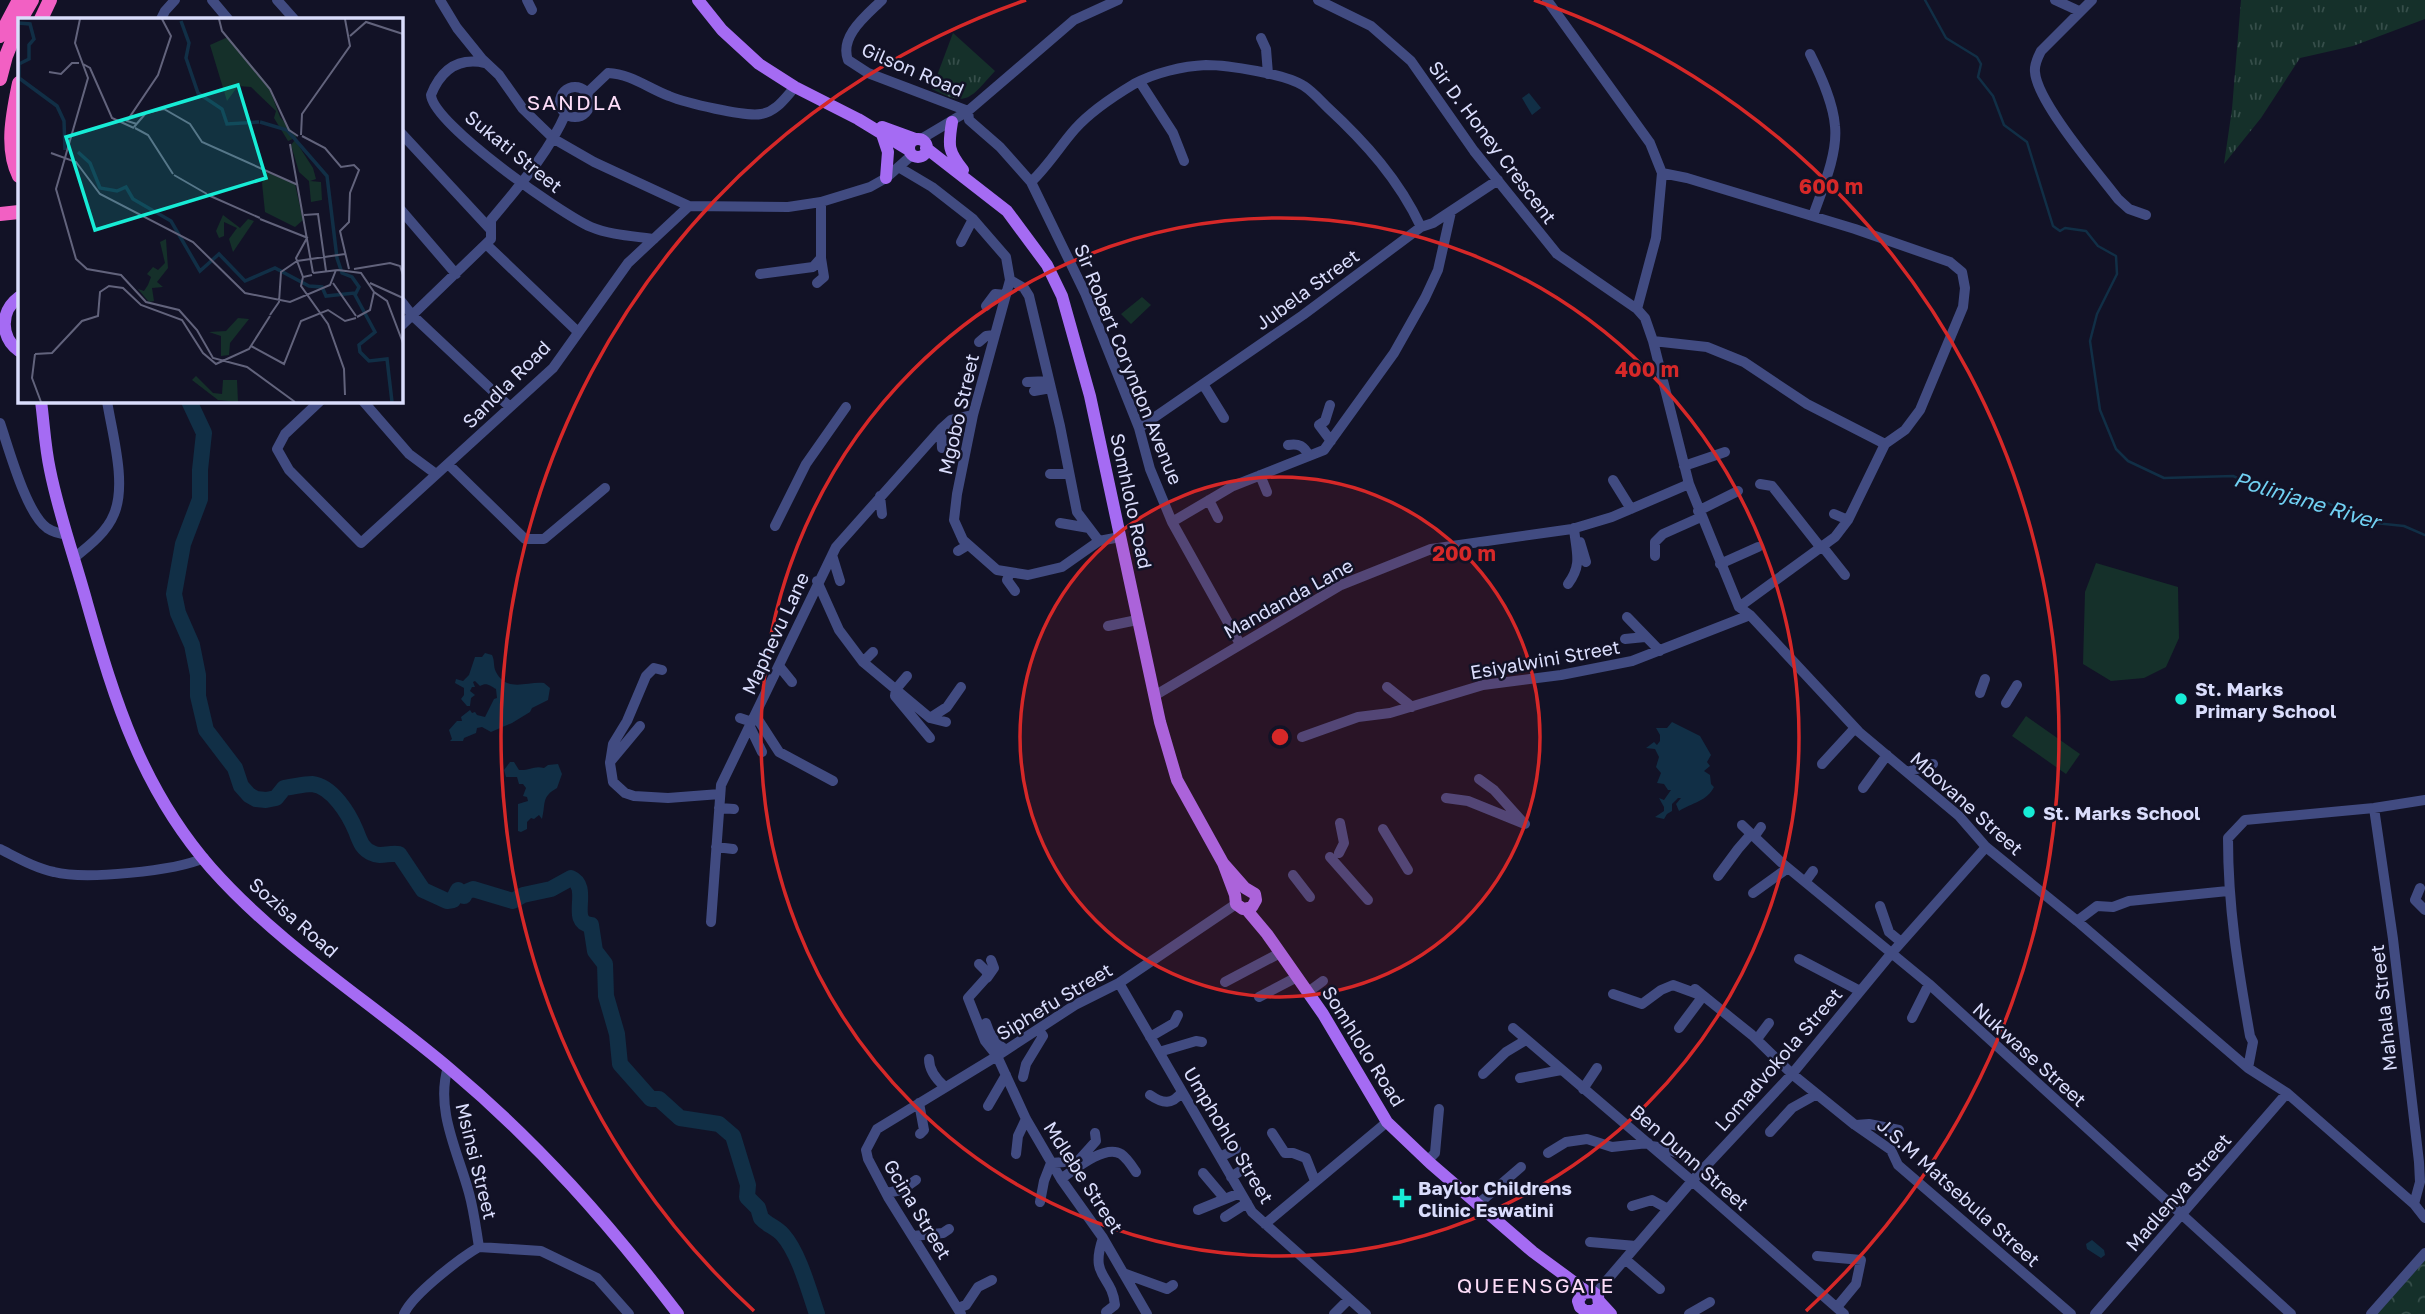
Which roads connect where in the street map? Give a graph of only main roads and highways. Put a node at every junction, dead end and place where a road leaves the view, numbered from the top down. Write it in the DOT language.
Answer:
graph roads {
  1 [pos="19,0"];
  2 [pos="32,0"];
  3 [pos="50,0"];
  4 [pos="698,0"];
  5 [pos="22,18"];
  6 [pos="41,18"];
  7 [pos="18,27"];
  8 [pos="0,36"];
  9 [pos="0,79"];
  10 [pos="18,88"];
  11 [pos="858,119"];
  12 [pos="949,124"];
  13 [pos="881,134"];
  14 [pos="919,148"];
  15 [pos="18,174"];
  16 [pos="964,176"];
  17 [pos="886,178"];
  18 [pos="18,212"];
  19 [pos="0,214"];
  20 [pos="18,298"];
  21 [pos="0,299"];
  22 [pos="2,321"];
  23 [pos="18,350"];
  24 [pos="41,402"];
  25 [pos="50,402"];
  26 [pos="46,445"];
  27 [pos="1589,1304"];
  28 [pos="678,1314"];
  29 [pos="1611,1314"];
  1 -- 8 [label="highway"];
  2 -- 5 [label="highway"];
  3 -- 6 [label="highway"];
  4 -- 11 [label="main road, Somhlolo Road"];
  7 -- 9 [label="highway"];
  10 -- 15 [label="highway"];
  11 -- 13 [label="main road, Somhlolo Road"];
  11 -- 14 [label="main road, Somhlolo Road"];
  12 -- 16 [label="main road"];
  13 -- 14 [label="main road, Somhlolo Road"];
  13 -- 17 [label="main road"];
  14 -- 16 [label="main road, Somhlolo Road"];
  16 -- 27 [label="main road, Somhlolo Road"];
  18 -- 19 [label="highway"];
  20 -- 21 [label="main road"];
  20 -- 22 [label="main road"];
  22 -- 23 [label="main road"];
  24 -- 26 [label="main road"];
  25 -- 26 [label="main road"];
  26 -- 28 [label="main road, Sozisa Road"];
  27 -- 29 [label="main road, Somhlolo Road"];
}
